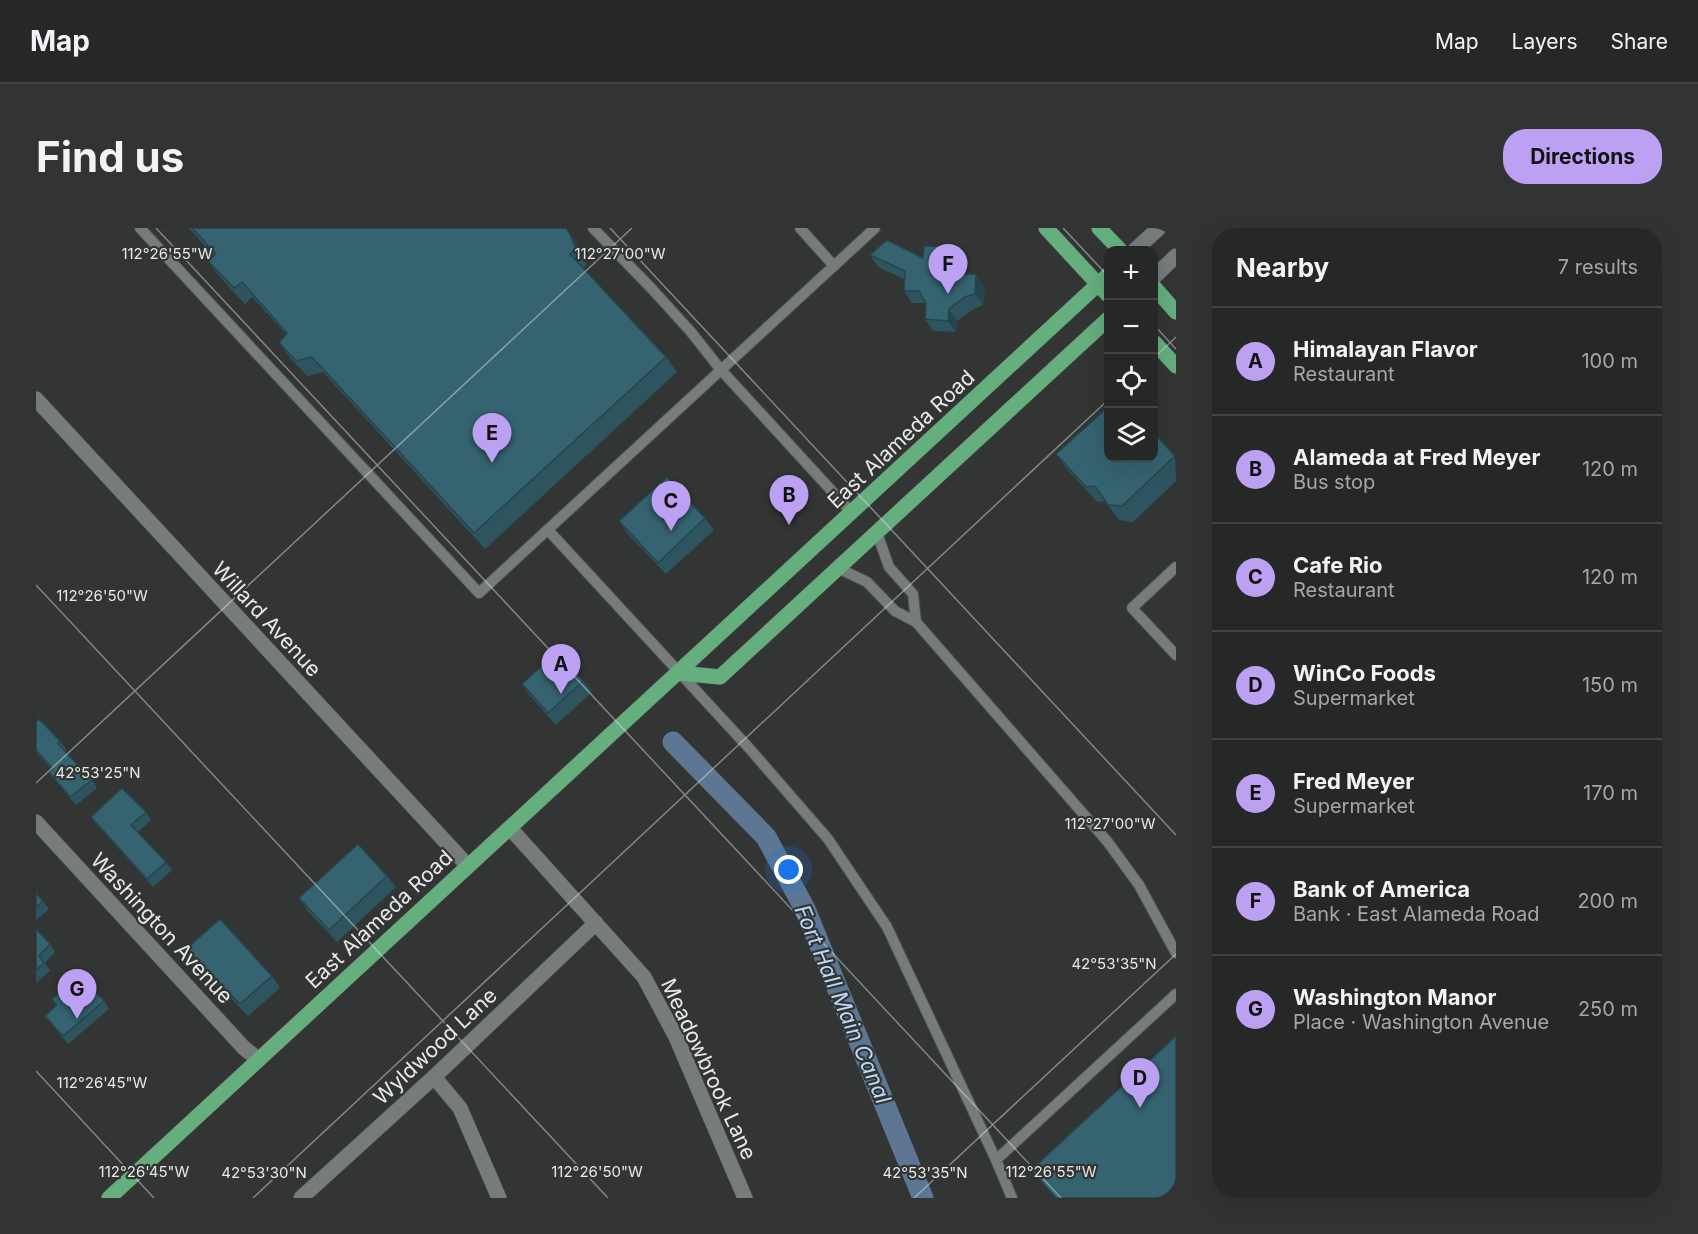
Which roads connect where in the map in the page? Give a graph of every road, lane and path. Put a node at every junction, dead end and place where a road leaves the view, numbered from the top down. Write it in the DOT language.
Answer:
graph roads {
  1 [pos="140,228"];
  2 [pos="593,228"];
  3 [pos="800,228"];
  4 [pos="875,228"];
  5 [pos="1046,228"];
  6 [pos="1099,228"];
  7 [pos="1159,228"];
  8 [pos="1116,246"];
  9 [pos="1139,246"];
  10 [pos="1176,256"];
  11 [pos="834,266"];
  12 [pos="1158,273"];
  13 [pos="1104,283"];
  14 [pos="1104,285"];
  15 [pos="1158,292"];
  16 [pos="1176,312"];
  17 [pos="1104,323"];
  18 [pos="1158,346"];
  19 [pos="1176,366"];
  20 [pos="721,370"];
  21 [pos="36,399"];
  22 [pos="852,513"];
  23 [pos="548,530"];
  24 [pos="877,532"];
  25 [pos="1176,567"];
  26 [pos="838,568"];
  27 [pos="916,622"];
  28 [pos="1176,655"];
  29 [pos="679,673"];
  30 [pos="36,822"];
  31 [pos="510,828"];
  32 [pos="468,866"];
  33 [pos="596,923"];
  34 [pos="1176,952"];
  35 [pos="1176,994"];
  36 [pos="258,1059"];
  37 [pos="434,1077"];
  38 [pos="996,1160"];
  39 [pos="109,1198"];
  40 [pos="302,1198"];
  41 [pos="498,1198"];
  42 [pos="745,1198"];
  43 [pos="1012,1198"];
  1 -- 23 [label="lane"];
  2 -- 20 [label="lane"];
  3 -- 11 [label="lane"];
  4 -- 11 [label="lane"];
  5 -- 13 [label="main road"];
  6 -- 8 [label="main road"];
  7 -- 9 [label="street"];
  10 -- 12 [label="street"];
  11 -- 20 [label="lane"];
  14 -- 22 [label="main road, East Alameda Road"];
  15 -- 16 [label="main road"];
  17 -- 24 [label="main road"];
  18 -- 19 [label="main road"];
  20 -- 22 [label="lane"];
  20 -- 23 [label="lane"];
  21 -- 32 [label="street, Willard Avenue"];
  22 -- 29 [label="main road, East Alameda Road"];
  23 -- 29 [label="lane"];
  24 -- 26 [label="main road"];
  24 -- 27 [label="lane"];
  25 -- 28 [label="lane"];
  26 -- 27 [label="lane"];
  26 -- 29 [label="main road"];
  27 -- 34 [label="lane"];
  29 -- 31 [label="main road, East Alameda Road"];
  29 -- 38 [label="lane"];
  30 -- 36 [label="street, Washington Avenue"];
  31 -- 32 [label="main road, East Alameda Road"];
  31 -- 33 [label="street, Meadowbrook Lane"];
  32 -- 36 [label="main road, East Alameda Road"];
  33 -- 37 [label="street, Wyldwood Lane"];
  33 -- 42 [label="street, Meadowbrook Lane"];
  35 -- 38 [label="lane"];
  36 -- 39 [label="main road, East Alameda Road"];
  37 -- 40 [label="street, Wyldwood Lane"];
  37 -- 41 [label="street"];
  38 -- 43 [label="lane"];
}
